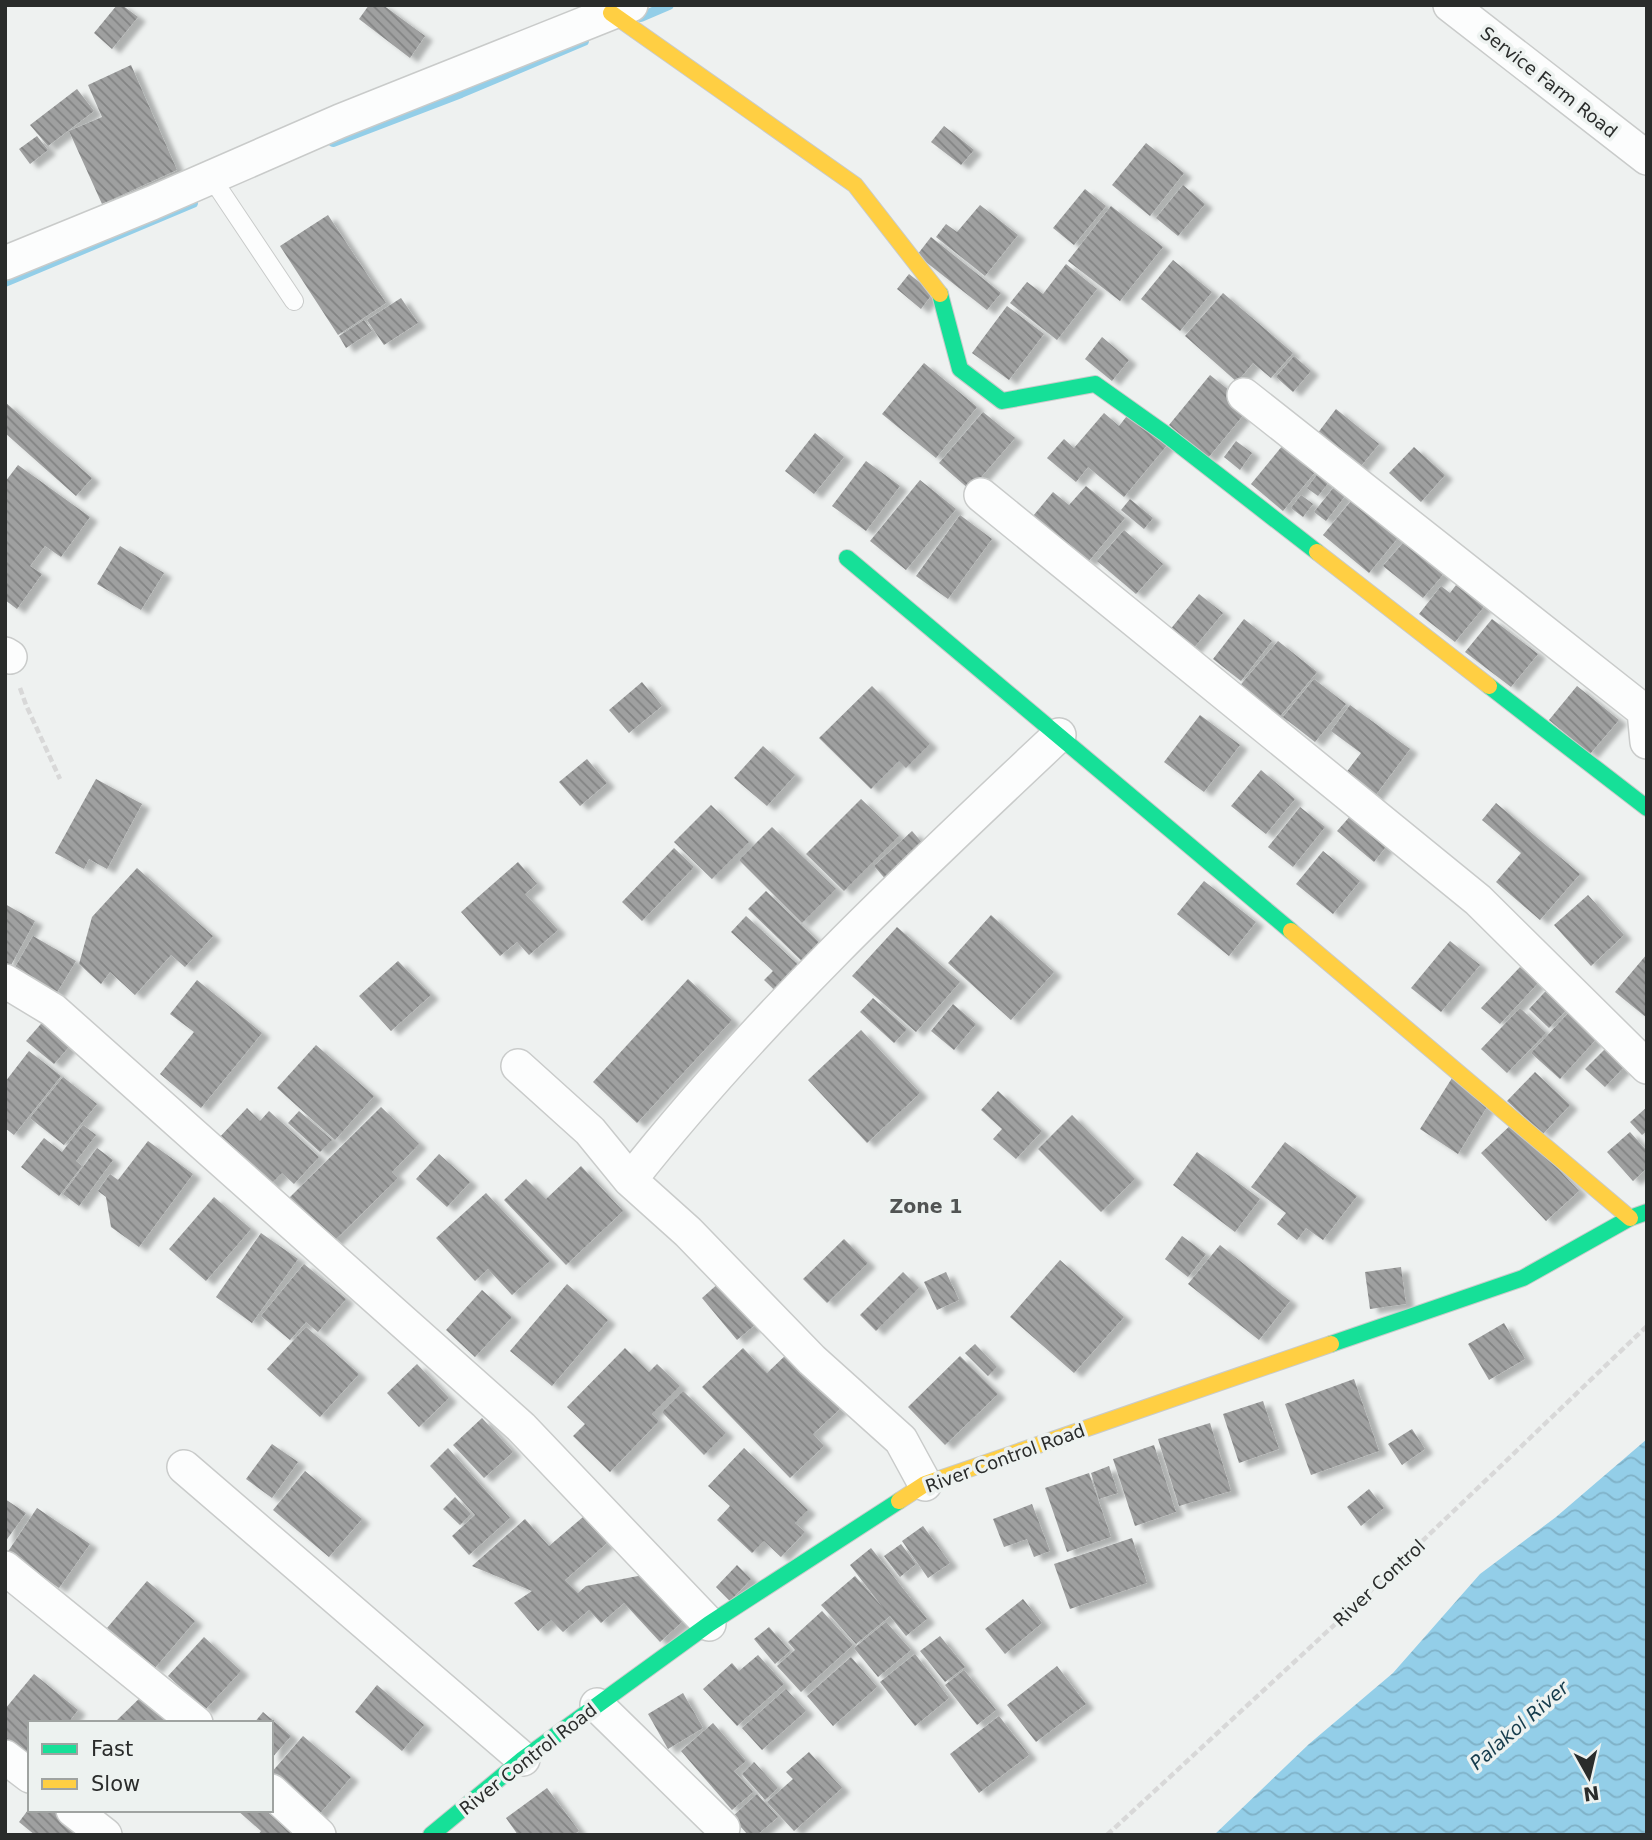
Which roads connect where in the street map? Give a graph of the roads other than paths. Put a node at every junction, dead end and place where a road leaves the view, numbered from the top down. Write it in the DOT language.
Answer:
graph roads {
  1 [pos="1450,5"];
  2 [pos="621,9"];
  3 [pos="1647,158"];
  4 [pos="211,177"];
  5 [pos="5,262"];
  6 [pos="294,301"];
  7 [pos="1244,395"];
  8 [pos="981,495"];
  9 [pos="846,558"];
  10 [pos="1646,723"];
  11 [pos="1059,735"];
  12 [pos="1647,808"];
  13 [pos="5,981"];
  14 [pos="518,1066"];
  15 [pos="1647,1067"];
  16 [pos="630,1180"];
  17 [pos="1647,1212"];
  18 [pos="1629,1218"];
  19 [pos="184,1467"];
  20 [pos="925,1484"];
  21 [pos="5,1568"];
  22 [pos="709,1624"];
  23 [pos="597,1705"];
  24 [pos="194,1721"];
  25 [pos="5,1757"];
  26 [pos="523,1759"];
  27 [pos="28,1774"];
  28 [pos="273,1793"];
  29 [pos="76,1812"];
  30 [pos="723,1828"];
  31 [pos="105,1835"];
  32 [pos="319,1835"];
  33 [pos="431,1835"];
  1 -- 3 [label="street, Service Farm Road"];
  2 -- 4 [label="street"];
  2 -- 12 [label="street"];
  4 -- 5 [label="street"];
  4 -- 6 [label="lane"];
  7 -- 10 [label="street"];
  8 -- 15 [label="street"];
  9 -- 11 [label="street"];
  11 -- 16 [label="street"];
  11 -- 18 [label="street"];
  13 -- 22 [label="street"];
  14 -- 16 [label="street"];
  16 -- 20 [label="street"];
  17 -- 18 [label="street, River Control Road"];
  18 -- 20 [label="street, River Control Road"];
  19 -- 26 [label="street"];
  20 -- 22 [label="street, River Control Road"];
  21 -- 24 [label="street"];
  22 -- 23 [label="street, River Control Road"];
  23 -- 26 [label="street, River Control Road"];
  23 -- 30 [label="street"];
  25 -- 27 [label="street"];
  26 -- 33 [label="street, River Control Road"];
  28 -- 32 [label="street"];
  29 -- 31 [label="street"];
}
